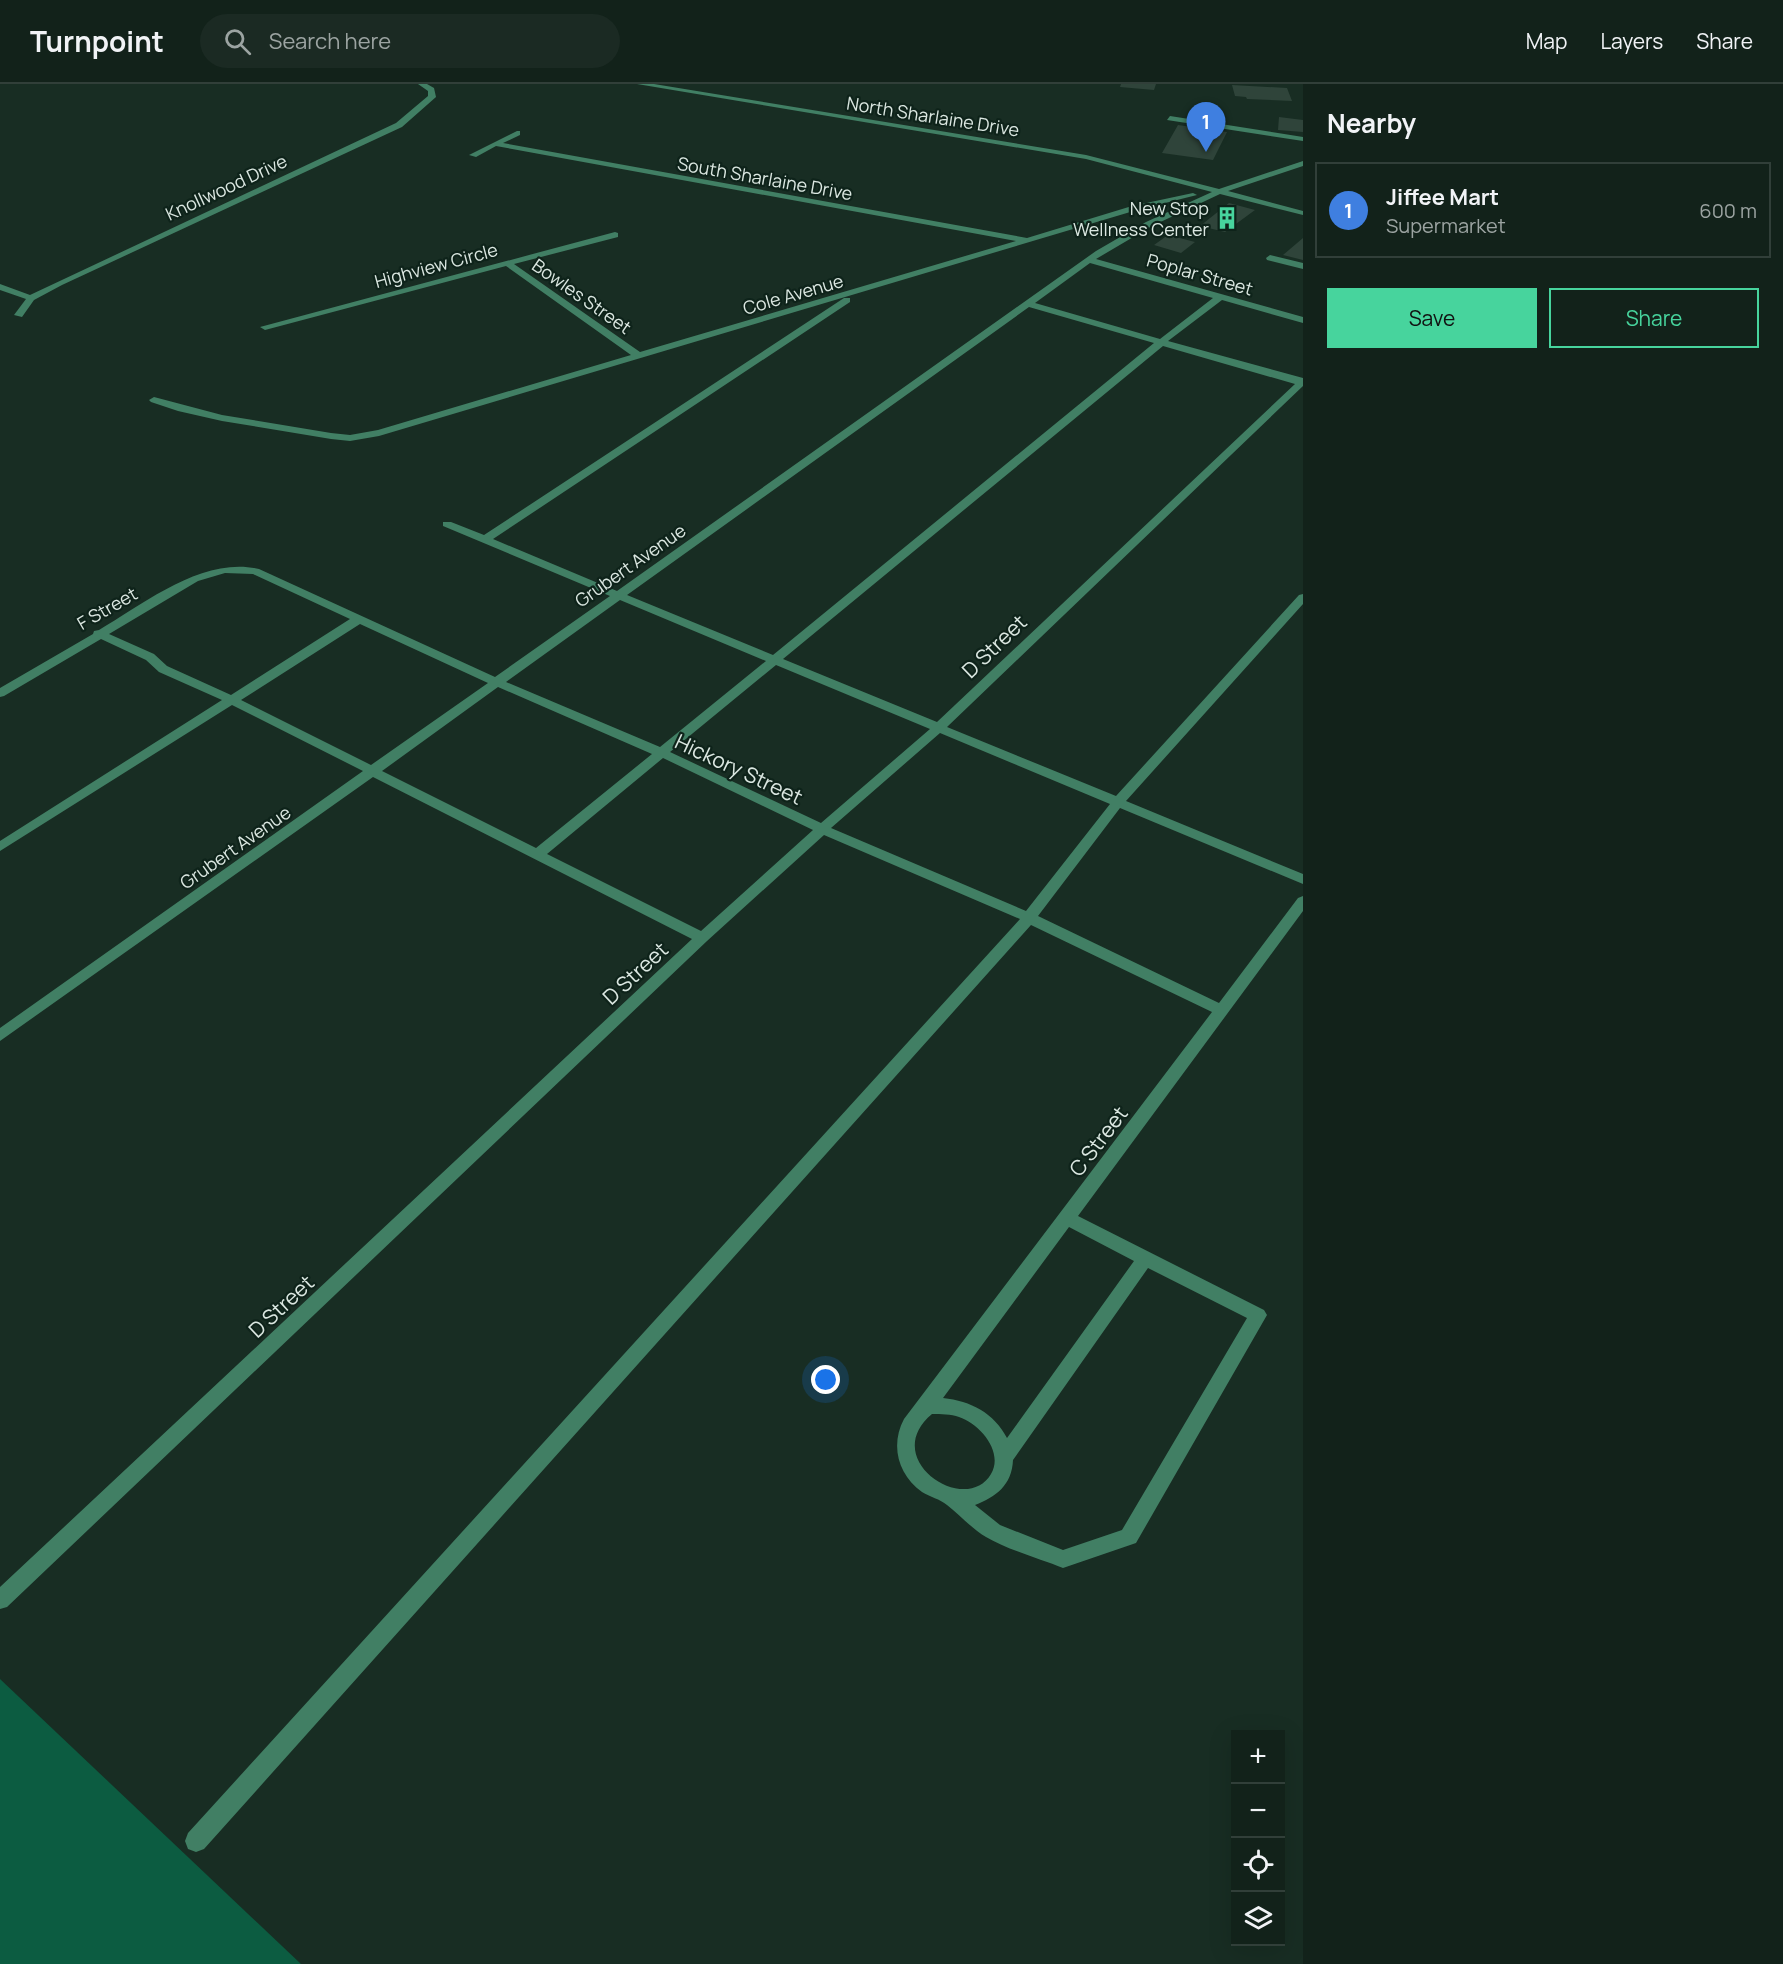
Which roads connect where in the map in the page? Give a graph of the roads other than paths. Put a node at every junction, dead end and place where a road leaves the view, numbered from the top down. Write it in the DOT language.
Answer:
graph roads {
  1 [pos="422,84"];
  2 [pos="641,84"];
  3 [pos="1170,118"];
  4 [pos="517,133"];
  5 [pos="1303,139"];
  6 [pos="495,144"];
  7 [pos="473,155"];
  8 [pos="1303,163"];
  9 [pos="1217,191"];
  10 [pos="1303,213"];
  11 [pos="615,235"];
  12 [pos="1029,241"];
  13 [pos="1270,258"];
  14 [pos="1089,260"];
  15 [pos="507,263"];
  16 [pos="1303,266"];
  17 [pos="0,287"];
  18 [pos="861,291"];
  19 [pos="1220,297"];
  20 [pos="31,298"];
  21 [pos="1028,303"];
  22 [pos="19,315"];
  23 [pos="1303,320"];
  24 [pos="265,327"];
  25 [pos="1160,343"];
  26 [pos="639,356"];
  27 [pos="1302,382"];
  28 [pos="154,400"];
  29 [pos="447,524"];
  30 [pos="484,540"];
  31 [pos="238,569"];
  32 [pos="619,596"];
  33 [pos="1303,597"];
  34 [pos="359,619"];
  35 [pos="98,633"];
  36 [pos="776,659"];
  37 [pos="496,682"];
  38 [pos="0,693"];
  39 [pos="232,700"];
  40 [pos="938,728"];
  41 [pos="662,753"];
  42 [pos="373,771"];
  43 [pos="1118,802"];
  44 [pos="822,829"];
  45 [pos="0,847"];
  46 [pos="538,854"];
  47 [pos="1303,879"];
  48 [pos="1303,901"];
  49 [pos="1029,918"];
  50 [pos="702,938"];
  51 [pos="1222,1011"];
  52 [pos="0,1036"];
  53 [pos="1067,1218"];
  54 [pos="1145,1259"];
  55 [pos="926,1407"];
  56 [pos="1004,1457"];
  57 [pos="950,1496"];
  58 [pos="0,1600"];
  59 [pos="196,1841"];
  1 -- 20 [label="street, Knollwood Drive"];
  2 -- 9 [label="street, North Sharlaine Drive"];
  3 -- 5 [label="street"];
  4 -- 6 [label="street"];
  6 -- 7 [label="street"];
  6 -- 12 [label="street, South Sharlaine Drive"];
  8 -- 9 [label="street, Grubert Avenue"];
  9 -- 10 [label="street, North Sharlaine Drive"];
  9 -- 12 [label="street, Cole Avenue"];
  9 -- 14 [label="street, Grubert Avenue"];
  11 -- 15 [label="street, Highview Circle"];
  12 -- 18 [label="street, Cole Avenue"];
  13 -- 16 [label="street"];
  14 -- 19 [label="street, Poplar Street"];
  14 -- 21 [label="street, Grubert Avenue"];
  15 -- 24 [label="street, Highview Circle"];
  15 -- 26 [label="street, Bowles Street"];
  17 -- 20 [label="street"];
  18 -- 26 [label="street, Cole Avenue"];
  18 -- 30 [label="street"];
  19 -- 23 [label="street, Poplar Street"];
  19 -- 25 [label="street"];
  20 -- 22 [label="street, Knollwood Drive"];
  21 -- 25 [label="street"];
  21 -- 32 [label="street, Grubert Avenue"];
  25 -- 27 [label="street"];
  25 -- 36 [label="street"];
  26 -- 28 [label="street, Cole Avenue"];
  27 -- 40 [label="street, D Street"];
  29 -- 30 [label="street"];
  30 -- 32 [label="street"];
  31 -- 34 [label="street, Hickory Street"];
  31 -- 35 [label="street, F Street"];
  32 -- 36 [label="street"];
  32 -- 37 [label="street, Grubert Avenue"];
  33 -- 43 [label="street"];
  34 -- 37 [label="street, Hickory Street"];
  34 -- 39 [label="street"];
  35 -- 38 [label="street, F Street"];
  35 -- 39 [label="street"];
  36 -- 40 [label="street"];
  36 -- 41 [label="street"];
  37 -- 41 [label="street, Hickory Street"];
  37 -- 42 [label="street, Grubert Avenue"];
  39 -- 42 [label="street"];
  39 -- 45 [label="street"];
  40 -- 43 [label="street"];
  40 -- 44 [label="street, D Street"];
  41 -- 44 [label="street, Hickory Street"];
  41 -- 46 [label="street"];
  42 -- 46 [label="street"];
  42 -- 52 [label="street, Grubert Avenue"];
  43 -- 47 [label="street"];
  43 -- 49 [label="street"];
  44 -- 49 [label="street, Hickory Street"];
  44 -- 50 [label="street, D Street"];
  46 -- 50 [label="street"];
  48 -- 51 [label="street, C Street"];
  49 -- 51 [label="street, Hickory Street"];
  49 -- 59 [label="street"];
  50 -- 58 [label="street, D Street"];
  51 -- 53 [label="street, C Street"];
  53 -- 54 [label="street"];
  53 -- 55 [label="street, C Street"];
  54 -- 56 [label="street"];
  54 -- 57 [label="street"];
  55 -- 56 [label="street"];
  55 -- 57 [label="street"];
  56 -- 57 [label="street"];
}
